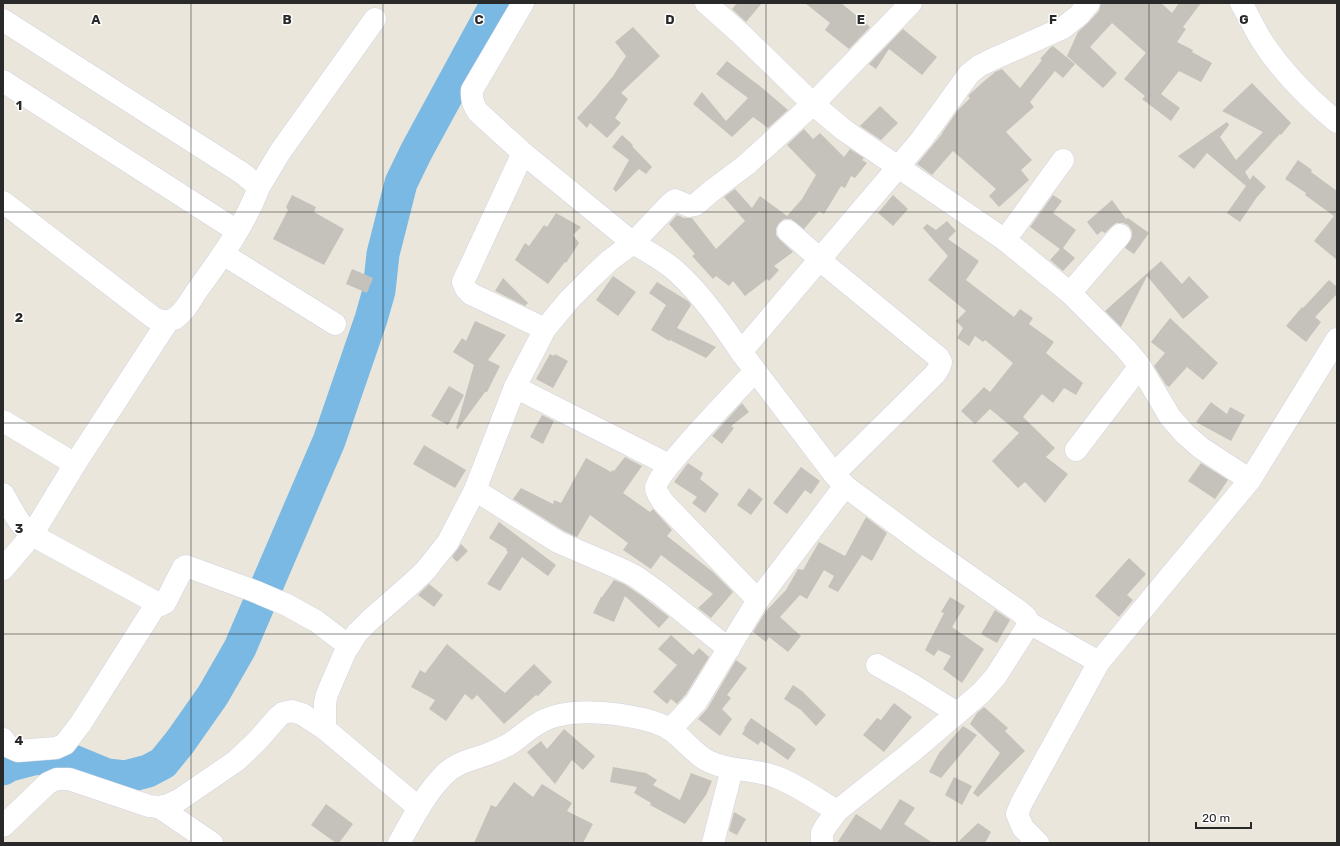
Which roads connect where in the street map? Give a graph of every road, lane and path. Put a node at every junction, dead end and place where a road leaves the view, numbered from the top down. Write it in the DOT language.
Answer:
graph roads {
  1 [pos="523,3"];
  2 [pos="706,3"];
  3 [pos="911,3"];
  4 [pos="1089,3"];
  5 [pos="1241,3"];
  6 [pos="376,19"];
  7 [pos="3,20"];
  8 [pos="3,81"];
  9 [pos="813,104"];
  10 [pos="1335,114"];
  11 [pos="523,153"];
  12 [pos="1063,160"];
  13 [pos="898,167"];
  14 [pos="259,186"];
  15 [pos="3,202"];
  16 [pos="237,231"];
  17 [pos="788,231"];
  18 [pos="1120,235"];
  19 [pos="1005,240"];
  20 [pos="633,243"];
  21 [pos="222,254"];
  22 [pos="823,262"];
  23 [pos="1070,293"];
  24 [pos="168,321"];
  25 [pos="335,324"];
  26 [pos="545,329"];
  27 [pos="1337,339"];
  28 [pos="742,352"];
  29 [pos="1140,366"];
  30 [pos="755,371"];
  31 [pos="515,387"];
  32 [pos="3,421"];
  33 [pos="1076,450"];
  34 [pos="75,464"];
  35 [pos="669,465"];
  36 [pos="840,480"];
  37 [pos="1250,480"];
  38 [pos="475,490"];
  39 [pos="3,494"];
  40 [pos="32,535"];
  41 [pos="3,569"];
  42 [pos="758,600"];
  43 [pos="157,603"];
  44 [pos="1028,623"];
  45 [pos="349,646"];
  46 [pos="729,649"];
  47 [pos="1099,662"];
  48 [pos="877,665"];
  49 [pos="957,713"];
  50 [pos="325,729"];
  51 [pos="670,730"];
  52 [pos="3,739"];
  53 [pos="732,769"];
  54 [pos="159,807"];
  55 [pos="419,808"];
  56 [pos="837,811"];
  57 [pos="3,826"];
  58 [pos="212,843"];
  59 [pos="399,843"];
  60 [pos="713,843"];
  61 [pos="822,843"];
  62 [pos="1038,843"];
  1 -- 11 [label="street"];
  2 -- 9 [label="street"];
  3 -- 9 [label="street"];
  4 -- 13 [label="street"];
  5 -- 10 [label="street"];
  6 -- 14 [label="street"];
  7 -- 14 [label="street"];
  8 -- 16 [label="street"];
  9 -- 13 [label="street"];
  9 -- 20 [label="street"];
  11 -- 20 [label="street"];
  11 -- 26 [label="street"];
  12 -- 19 [label="street"];
  13 -- 19 [label="street"];
  13 -- 22 [label="street"];
  14 -- 16 [label="street"];
  15 -- 24 [label="street"];
  16 -- 21 [label="street"];
  17 -- 22 [label="street"];
  18 -- 23 [label="street"];
  19 -- 23 [label="street"];
  20 -- 26 [label="street"];
  20 -- 28 [label="street"];
  21 -- 24 [label="street"];
  21 -- 25 [label="street"];
  22 -- 28 [label="street"];
  22 -- 36 [label="street"];
  23 -- 29 [label="street"];
  24 -- 34 [label="street"];
  26 -- 31 [label="street"];
  27 -- 37 [label="street"];
  28 -- 30 [label="street"];
  29 -- 33 [label="street"];
  29 -- 37 [label="street"];
  30 -- 35 [label="street"];
  30 -- 36 [label="street"];
  31 -- 35 [label="street"];
  31 -- 38 [label="street"];
  32 -- 34 [label="street"];
  34 -- 40 [label="street"];
  35 -- 42 [label="street"];
  36 -- 42 [label="street"];
  36 -- 44 [label="street"];
  37 -- 47 [label="street"];
  38 -- 45 [label="street"];
  38 -- 46 [label="street"];
  39 -- 40 [label="street"];
  40 -- 41 [label="street"];
  40 -- 43 [label="street"];
  42 -- 46 [label="street"];
  43 -- 45 [label="street"];
  43 -- 52 [label="street"];
  44 -- 47 [label="street"];
  44 -- 49 [label="street"];
  45 -- 50 [label="street"];
  46 -- 51 [label="street"];
  47 -- 62 [label="street"];
  48 -- 49 [label="street"];
  49 -- 56 [label="street"];
  50 -- 54 [label="street"];
  50 -- 55 [label="street"];
  51 -- 53 [label="street"];
  51 -- 55 [label="street"];
  53 -- 56 [label="street"];
  53 -- 60 [label="street"];
  54 -- 57 [label="street"];
  54 -- 58 [label="street"];
  55 -- 59 [label="street"];
  56 -- 61 [label="street"];
}
